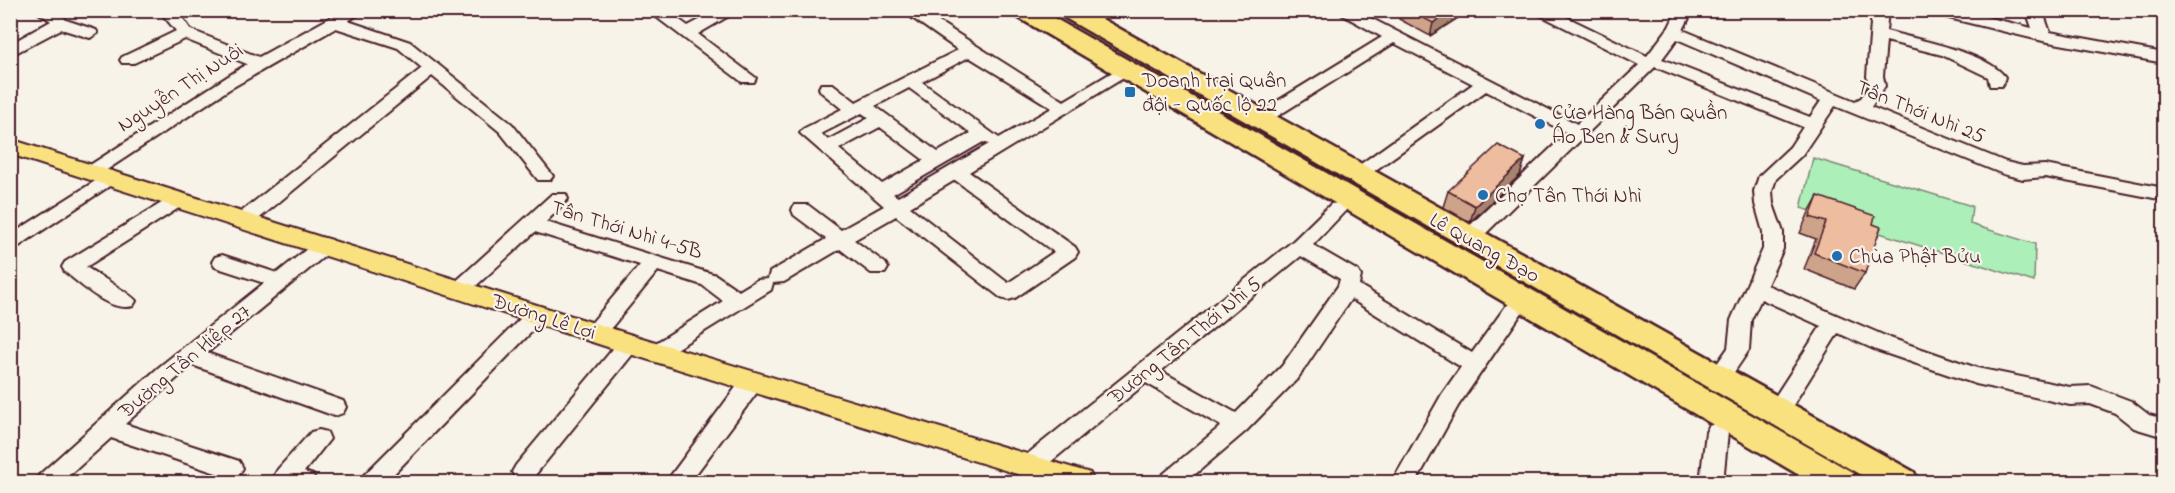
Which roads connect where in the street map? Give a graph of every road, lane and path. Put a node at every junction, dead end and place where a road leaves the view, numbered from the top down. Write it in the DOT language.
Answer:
graph roads {
  1 [pos="42,10"];
  2 [pos="167,10"];
  3 [pos="357,10"];
  4 [pos="655,10"];
  5 [pos="731,10"];
  6 [pos="909,10"];
  7 [pos="1004,10"];
  8 [pos="1022,10"];
  9 [pos="1538,10"];
  10 [pos="1685,10"];
  11 [pos="1880,10"];
  12 [pos="1934,10"];
  13 [pos="2034,10"];
  14 [pos="1066,11"];
  15 [pos="1351,12"];
  16 [pos="63,17"];
  17 [pos="335,22"];
  18 [pos="1674,32"];
  19 [pos="90,33"];
  20 [pos="185,33"];
  21 [pos="687,33"];
  22 [pos="1878,34"];
  23 [pos="1395,36"];
  24 [pos="2043,36"];
  25 [pos="970,50"];
  26 [pos="10,51"];
  27 [pos="2164,58"];
  28 [pos="128,60"];
  29 [pos="1649,62"];
  30 [pos="260,63"];
  31 [pos="432,68"];
  32 [pos="1122,74"];
  33 [pos="748,78"];
  34 [pos="910,81"];
  35 [pos="1996,82"];
  36 [pos="1486,83"];
  37 [pos="827,88"];
  38 [pos="1831,99"];
  39 [pos="859,107"];
  40 [pos="1858,107"];
  41 [pos="1064,108"];
  42 [pos="881,119"];
  43 [pos="1258,120"];
  44 [pos="1813,125"];
  45 [pos="1580,132"];
  46 [pos="983,134"];
  47 [pos="1002,144"];
  48 [pos="10,146"];
  49 [pos="827,148"];
  50 [pos="937,160"];
  51 [pos="955,171"];
  52 [pos="102,174"];
  53 [pos="1357,175"];
  54 [pos="544,176"];
  55 [pos="880,193"];
  56 [pos="2164,194"];
  57 [pos="559,198"];
  58 [pos="178,199"];
  59 [pos="896,206"];
  60 [pos="1338,209"];
  61 [pos="801,210"];
  62 [pos="243,221"];
  63 [pos="532,224"];
  64 [pos="1469,238"];
  65 [pos="839,239"];
  66 [pos="10,245"];
  67 [pos="325,245"];
  68 [pos="1300,246"];
  69 [pos="222,262"];
  70 [pos="653,263"];
  71 [pos="878,268"];
  72 [pos="280,281"];
  73 [pos="1348,288"];
  74 [pos="1754,288"];
  75 [pos="460,289"];
  76 [pos="126,301"];
  77 [pos="738,301"];
  78 [pos="1513,311"];
  79 [pos="537,314"];
  80 [pos="1834,323"];
  81 [pos="595,333"];
  82 [pos="629,344"];
  83 [pos="658,352"];
  84 [pos="189,355"];
  85 [pos="1475,365"];
  86 [pos="1145,372"];
  87 [pos="1718,378"];
  88 [pos="753,381"];
  89 [pos="335,407"];
  90 [pos="1777,412"];
  91 [pos="1238,425"];
  92 [pos="105,427"];
  93 [pos="2164,428"];
  94 [pos="1716,432"];
  95 [pos="319,439"];
  96 [pos="1028,467"];
  97 [pos="231,468"];
  98 [pos="524,472"];
  99 [pos="48,483"];
  100 [pos="305,483"];
  101 [pos="372,483"];
  102 [pos="677,483"];
  103 [pos="1080,483"];
  104 [pos="1170,483"];
  105 [pos="1404,483"];
  106 [pos="1711,483"];
  107 [pos="1803,483"];
  108 [pos="1840,483"];
  109 [pos="1878,483"];
  110 [pos="1902,483"];
  1 -- 16 [label="street"];
  2 -- 20 [label="street"];
  3 -- 17 [label="street, Nguyễn Thị Nuôi"];
  4 -- 21 [label="street"];
  5 -- 21 [label="street"];
  6 -- 25 [label="street"];
  7 -- 32 [label="highway, Lê Quang Đạo"];
  8 -- 32 [label="highway, Lê Quang Đạo"];
  9 -- 29 [label="street"];
  10 -- 18 [label="street"];
  11 -- 22 [label="street"];
  12 -- 24 [label="street"];
  13 -- 24 [label="street"];
  14 -- 43 [label="highway, Lê Quang Đạo"];
  14 -- 109 [label="highway, Lê Quang Đạo"];
  15 -- 23 [label="street"];
  16 -- 19 [label="street"];
  16 -- 26 [label="street"];
  17 -- 30 [label="street, Nguyễn Thị Nuôi"];
  17 -- 31 [label="street"];
  18 -- 29 [label="street"];
  18 -- 38 [label="street"];
  20 -- 28 [label="street"];
  20 -- 30 [label="street"];
  21 -- 33 [label="street"];
  22 -- 35 [label="street"];
  22 -- 40 [label="street"];
  23 -- 36 [label="street"];
  23 -- 43 [label="street"];
  24 -- 27 [label="street"];
  25 -- 34 [label="street"];
  25 -- 41 [label="street"];
  29 -- 44 [label="street"];
  29 -- 45 [label="street"];
  30 -- 52 [label="street, Nguyễn Thị Nuôi"];
  31 -- 54 [label="street"];
  31 -- 62 [label="street"];
  32 -- 41 [label="street"];
  32 -- 60 [label="highway, Lê Quang Đạo"];
  32 -- 108 [label="highway, Lê Quang Đạo"];
  34 -- 39 [label="street"];
  34 -- 46 [label="street"];
  36 -- 45 [label="street"];
  36 -- 53 [label="street"];
  37 -- 39 [label="street"];
  38 -- 40 [label="street, Tân Thới Nhì 25"];
  38 -- 44 [label="street, Tân Thới Nhì 25"];
  39 -- 42 [label="street"];
  39 -- 49 [label="street"];
  40 -- 56 [label="street, Tân Thới Nhì 25"];
  41 -- 47 [label="street"];
  42 -- 49 [label="street"];
  42 -- 50 [label="street"];
  43 -- 53 [label="highway, Lê Quang Đạo"];
  44 -- 74 [label="street, Tân Thới Nhì 25"];
  45 -- 64 [label="street"];
  46 -- 47 [label="street"];
  46 -- 50 [label="street"];
  47 -- 51 [label="street"];
  48 -- 52 [label="main road, Đường Lê Lợi"];
  49 -- 55 [label="street"];
  50 -- 55 [label="street"];
  51 -- 59 [label="street"];
  51 -- 59 [label="street"];
  52 -- 58 [label="main road, Đường Lê Lợi"];
  52 -- 66 [label="street, Nguyễn Thị Nuôi"];
  53 -- 64 [label="highway, Lê Quang Đạo"];
  55 -- 59 [label="street"];
  57 -- 63 [label="street, Tân Thới Nhì 4-5B"];
  58 -- 62 [label="main road, Đường Lê Lợi"];
  58 -- 76 [label="street"];
  59 -- 65 [label="street"];
  60 -- 68 [label="street, Đường Tân Thới Nhì 5"];
  60 -- 78 [label="highway, Lê Quang Đạo"];
  61 -- 65 [label="street"];
  62 -- 67 [label="main road, Đường Lê Lợi"];
  63 -- 70 [label="street, Tân Thới Nhì 4-5B"];
  63 -- 75 [label="street"];
  64 -- 87 [label="highway, Lê Quang Đạo"];
  65 -- 71 [label="street"];
  65 -- 77 [label="street"];
  67 -- 72 [label="street, Đường Tân Hiệp 27"];
  67 -- 75 [label="main road, Đường Lê Lợi"];
  68 -- 73 [label="street"];
  68 -- 86 [label="street, Đường Tân Thới Nhì 5"];
  69 -- 72 [label="street"];
  70 -- 77 [label="street, Tân Thới Nhì 4-5B"];
  70 -- 81 [label="street"];
  72 -- 84 [label="street, Đường Tân Hiệp 27"];
  73 -- 85 [label="street"];
  73 -- 91 [label="street"];
  74 -- 80 [label="street"];
  74 -- 87 [label="street, Tân Thới Nhì 25"];
  75 -- 79 [label="main road, Đường Lê Lợi"];
  77 -- 83 [label="street"];
  78 -- 85 [label="street"];
  78 -- 94 [label="highway, Lê Quang Đạo"];
  79 -- 81 [label="main road, Đường Lê Lợi"];
  79 -- 101 [label="street"];
  80 -- 90 [label="street"];
  80 -- 93 [label="street"];
  81 -- 82 [label="main road, Đường Lê Lợi"];
  82 -- 83 [label="main road, Đường Lê Lợi"];
  82 -- 98 [label="street"];
  83 -- 88 [label="main road, Đường Lê Lợi"];
  84 -- 89 [label="street"];
  84 -- 92 [label="street, Đường Tân Hiệp 27"];
  85 -- 105 [label="street"];
  86 -- 91 [label="street"];
  86 -- 96 [label="street, Đường Tân Thới Nhì 5"];
  87 -- 90 [label="highway, Lê Quang Đạo"];
  88 -- 96 [label="main road, Đường Lê Lợi"];
  88 -- 102 [label="street"];
  90 -- 110 [label="highway, Lê Quang Đạo"];
  91 -- 104 [label="street"];
  92 -- 97 [label="street"];
  92 -- 99 [label="street, Đường Tân Hiệp 27"];
  94 -- 106 [label="street"];
  94 -- 107 [label="highway, Lê Quang Đạo"];
  95 -- 100 [label="street"];
  96 -- 103 [label="main road, Đường Lê Lợi"];
}
